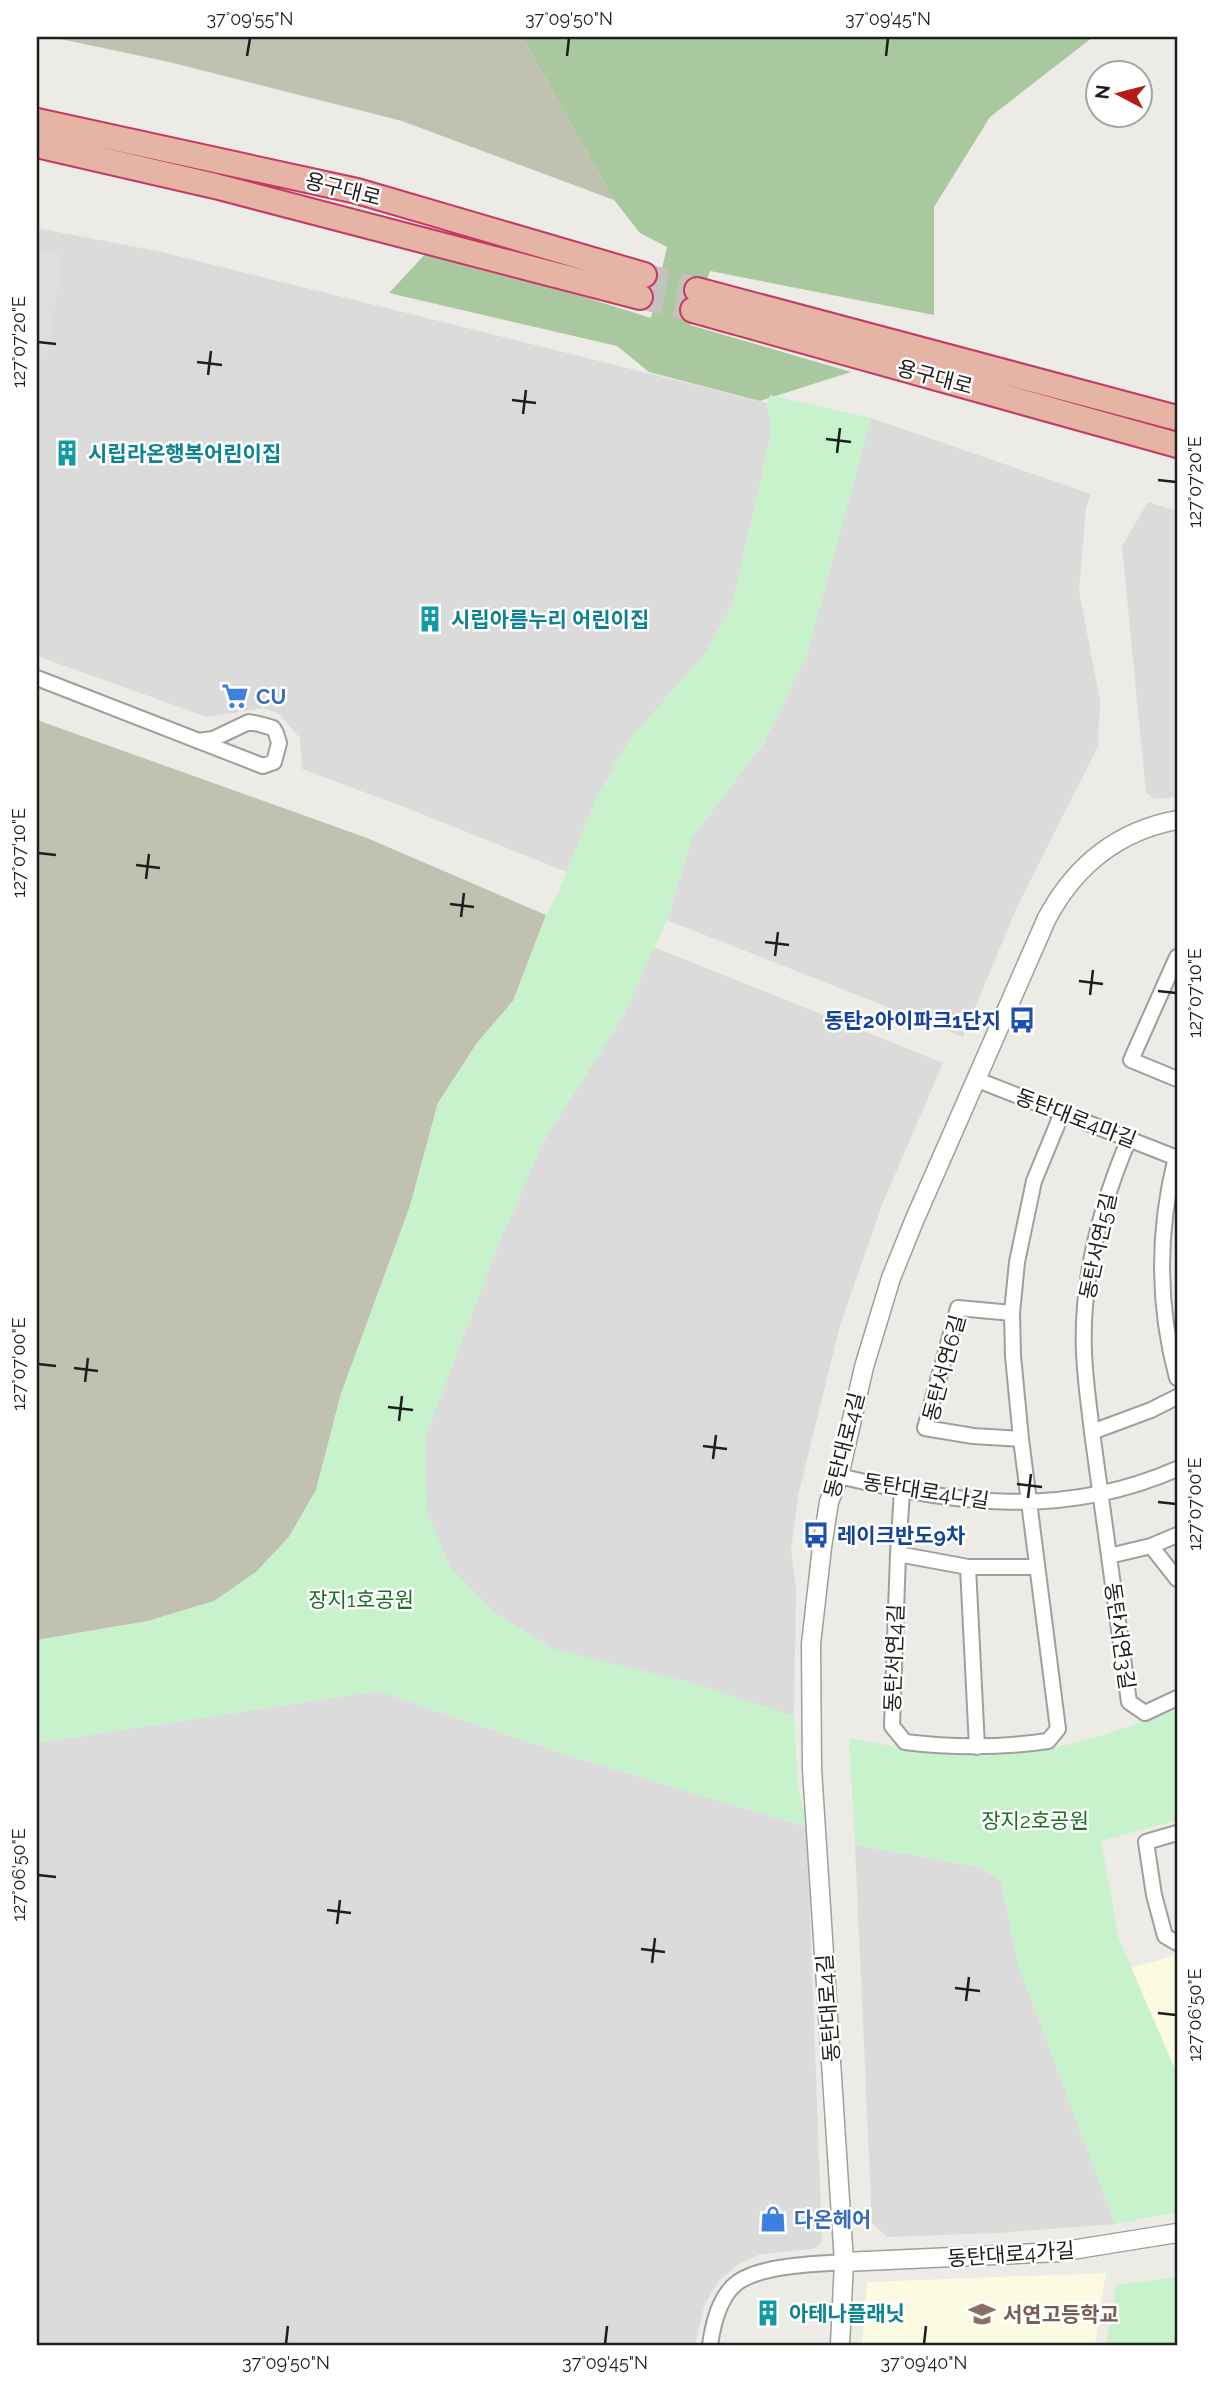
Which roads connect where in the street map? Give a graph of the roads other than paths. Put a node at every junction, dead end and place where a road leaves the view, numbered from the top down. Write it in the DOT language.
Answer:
graph roads {
  1 [pos="37,121"];
  2 [pos="37,145"];
  3 [pos="1177,418"];
  4 [pos="1177,445"];
  5 [pos="37,678"];
  6 [pos="198,741"];
  7 [pos="1177,820"];
  8 [pos="1177,957"];
  9 [pos="975,1079"];
  10 [pos="1177,1079"];
  11 [pos="1062,1113"];
  12 [pos="1129,1139"];
  13 [pos="1177,1158"];
  14 [pos="1012,1313"];
  15 [pos="1177,1378"];
  16 [pos="1177,1397"];
  17 [pos="1092,1432"];
  18 [pos="1021,1439"];
  19 [pos="1177,1469"];
  20 [pos="839,1476"];
  21 [pos="902,1491"];
  22 [pos="1101,1494"];
  23 [pos="1028,1503"];
  24 [pos="1177,1535"];
  25 [pos="1152,1546"];
  26 [pos="898,1554"];
  27 [pos="1109,1556"];
  28 [pos="968,1567"];
  29 [pos="1037,1567"];
  30 [pos="1177,1579"];
  31 [pos="1177,1698"];
  32 [pos="977,1747"];
  33 [pos="1177,1833"];
  34 [pos="1177,1943"];
  35 [pos="1177,2233"];
  36 [pos="844,2262"];
  37 [pos="709,2345"];
  38 [pos="840,2345"];
  1 -- 2 [label="highway, 용구대로"];
  3 -- 4 [label="highway, 용구대로"];
  5 -- 6 [label="street"];
  6 -- 6 [label="street"];
  7 -- 9 [label="street, 동탄대로4길"];
  8 -- 10 [label="street"];
  9 -- 11 [label="street, 동탄대로4마길"];
  9 -- 20 [label="street, 동탄대로4길"];
  11 -- 12 [label="street, 동탄대로4마길"];
  11 -- 14 [label="street"];
  12 -- 13 [label="street, 동탄대로4마길"];
  12 -- 17 [label="street, 동탄서연5길"];
  13 -- 15 [label="street"];
  14 -- 18 [label="street"];
  14 -- 18 [label="street, 동탄서연6길"];
  16 -- 17 [label="street"];
  17 -- 22 [label="street, 동탄서연5길"];
  18 -- 23 [label="street, 동탄서연4길"];
  19 -- 22 [label="street, 동탄대로4나길"];
  20 -- 21 [label="street, 동탄대로4나길"];
  20 -- 36 [label="street, 동탄대로4길"];
  21 -- 23 [label="street, 동탄대로4나길"];
  21 -- 26 [label="street, 동탄서연4길"];
  22 -- 23 [label="street, 동탄대로4나길"];
  22 -- 27 [label="street, 동탄서연3길"];
  23 -- 29 [label="street, 동탄서연4길"];
  24 -- 25 [label="street, 동탄서연3길"];
  25 -- 27 [label="street, 동탄서연3길"];
  25 -- 30 [label="street"];
  26 -- 28 [label="street"];
  26 -- 32 [label="street, 동탄서연4길"];
  27 -- 31 [label="street, 동탄서연3길"];
  28 -- 29 [label="street"];
  28 -- 32 [label="street"];
  29 -- 32 [label="street, 동탄서연4길"];
  33 -- 34 [label="street"];
  35 -- 36 [label="street, 동탄대로4가길"];
  36 -- 37 [label="street"];
  36 -- 38 [label="street, 동탄대로4길"];
}
